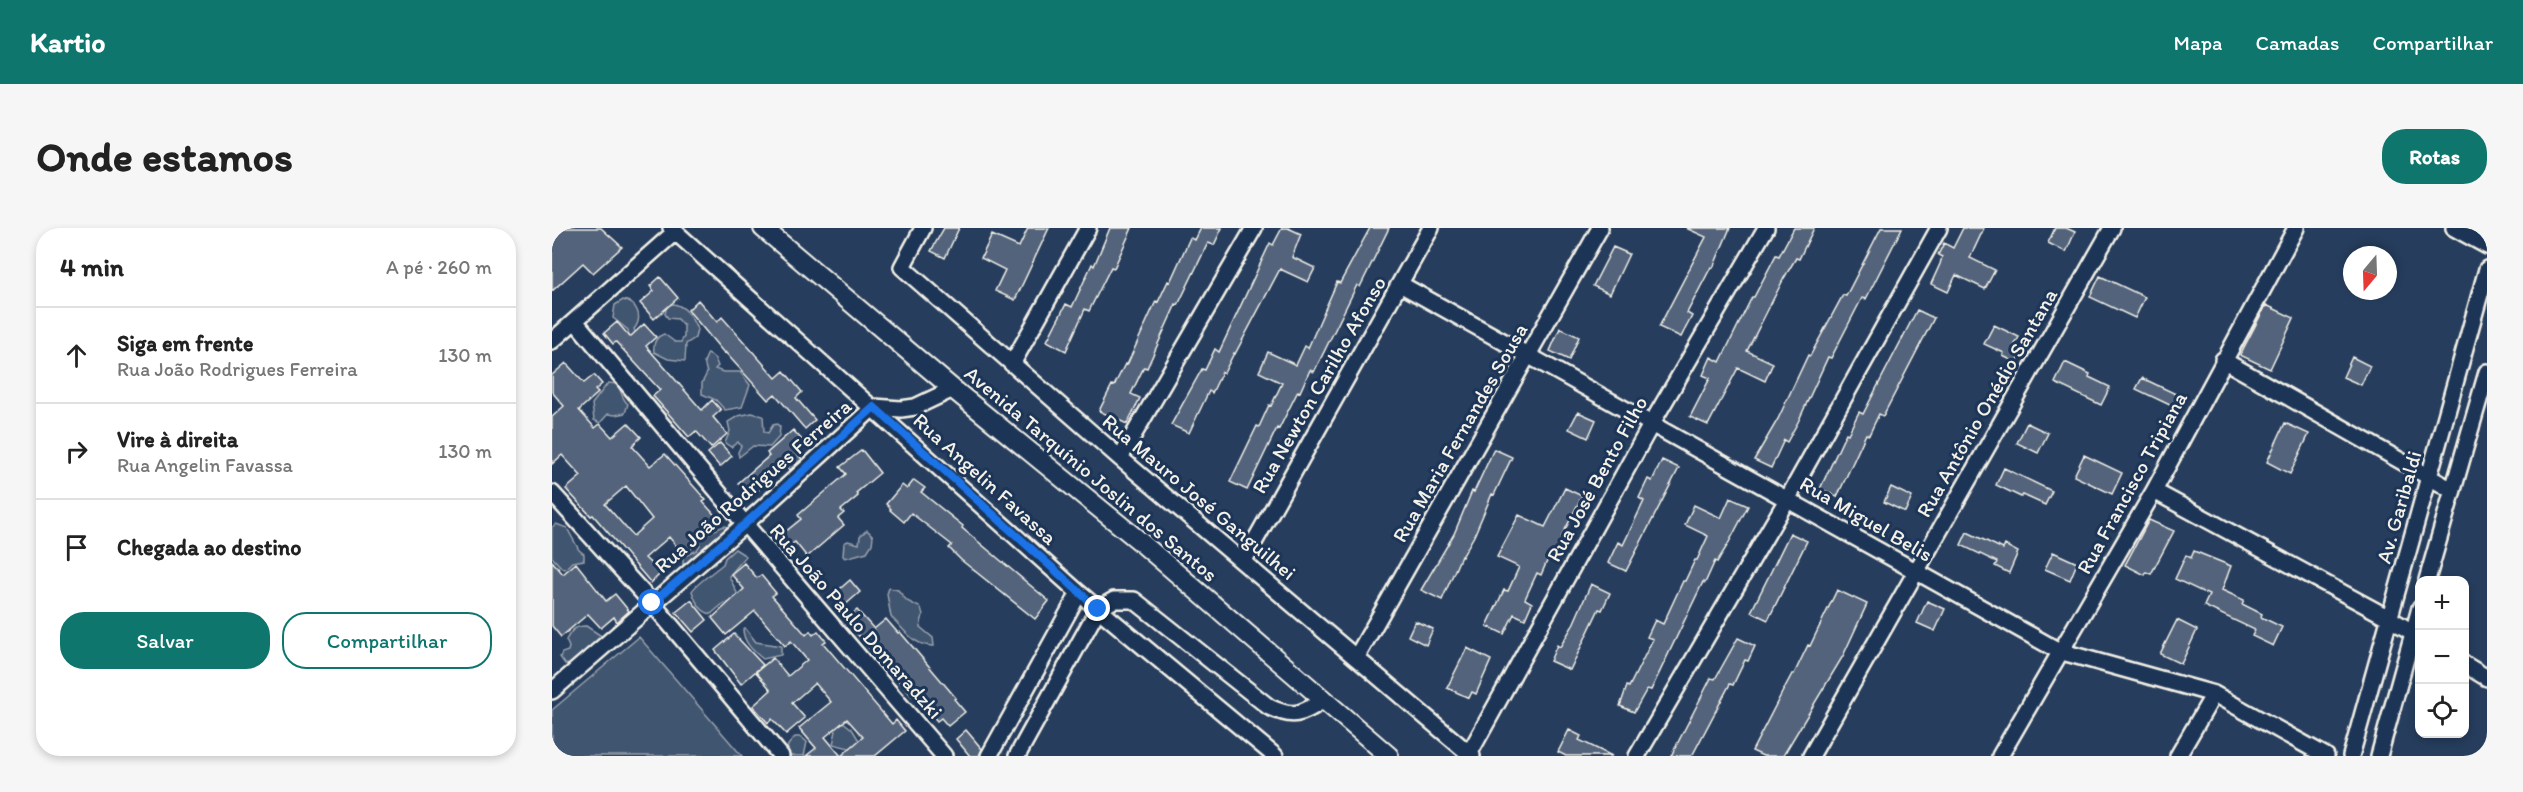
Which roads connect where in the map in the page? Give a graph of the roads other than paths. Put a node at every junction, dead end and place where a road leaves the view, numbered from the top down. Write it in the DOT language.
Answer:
graph roads {
  1 [pos="763,228"];
  2 [pos="923,228"];
  3 [pos="1088,228"];
  4 [pos="1254,228"];
  5 [pos="1431,228"];
  6 [pos="1600,228"];
  7 [pos="1766,228"];
  8 [pos="1939,228"];
  9 [pos="2112,228"];
  10 [pos="2296,228"];
  11 [pos="2454,228"];
  12 [pos="673,230"];
  13 [pos="2487,246"];
  14 [pos="2487,269"];
  15 [pos="1400,284"];
  16 [pos="575,321"];
  17 [pos="552,341"];
  18 [pos="1528,355"];
  19 [pos="2223,360"];
  20 [pos="1012,364"];
  21 [pos="2487,372"];
  22 [pos="952,389"];
  23 [pos="874,407"];
  24 [pos="1652,423"];
  25 [pos="1120,458"];
  26 [pos="2430,475"];
  27 [pos="2452,490"];
  28 [pos="2154,491"];
  29 [pos="552,493"];
  30 [pos="1788,498"];
  31 [pos="558,512"];
  32 [pos="745,524"];
  33 [pos="1243,562"];
  34 [pos="1915,571"];
  35 [pos="2428,576"];
  36 [pos="1079,593"];
  37 [pos="652,603"];
  38 [pos="1098,609"];
  39 [pos="2389,618"];
  40 [pos="2415,634"];
  41 [pos="2415,638"];
  42 [pos="2059,651"];
  43 [pos="1356,658"];
  44 [pos="2469,667"];
  45 [pos="2487,678"];
  46 [pos="552,691"];
  47 [pos="2214,694"];
  48 [pos="1324,700"];
  49 [pos="1470,755"];
  50 [pos="781,756"];
  51 [pos="944,756"];
  52 [pos="989,756"];
  53 [pos="1017,756"];
  54 [pos="1275,756"];
  55 [pos="1389,756"];
  56 [pos="1637,756"];
  57 [pos="1811,756"];
  58 [pos="2000,756"];
  59 [pos="2178,756"];
  60 [pos="2326,756"];
  61 [pos="2351,756"];
  62 [pos="2379,756"];
  1 -- 22 [label="street, Avenida Tarquínio Joslin dos Santos"];
  2 -- 20 [label="street, Rua Mauro José Ganguilhei"];
  3 -- 20 [label="street"];
  4 -- 25 [label="street"];
  5 -- 15 [label="street, Rua Newton Carilho Afonso"];
  6 -- 18 [label="street, Rua Maria Fernandes Sousa"];
  7 -- 24 [label="street, Rua José Bento Filho"];
  8 -- 30 [label="street"];
  9 -- 34 [label="street, Rua Antônio Onédio Santana"];
  10 -- 19 [label="street, Rua Francisco Tripiana"];
  11 -- 13 [label="street"];
  12 -- 16 [label="street"];
  12 -- 23 [label="street, Rua Angelin Favassa"];
  14 -- 26 [label="street, Av. Garibaldi"];
  15 -- 18 [label="street, Rua Miguel Belis"];
  15 -- 33 [label="street, Rua Newton Carilho Afonso"];
  16 -- 17 [label="street"];
  16 -- 32 [label="street, Rua João Paulo Domaradzki"];
  18 -- 24 [label="street, Rua Miguel Belis"];
  18 -- 43 [label="street, Rua Maria Fernandes Sousa"];
  19 -- 26 [label="street"];
  19 -- 28 [label="street, Rua Francisco Tripiana"];
  20 -- 25 [label="street, Rua Mauro José Ganguilhei"];
  21 -- 27 [label="street"];
  22 -- 23 [label="street"];
  22 -- 48 [label="street, Avenida Tarquínio Joslin dos Santos"];
  23 -- 32 [label="street, Rua João Rodrigues Ferreira"];
  23 -- 36 [label="street, Rua Angelin Favassa"];
  24 -- 30 [label="street, Rua Miguel Belis"];
  24 -- 49 [label="street, Rua José Bento Filho"];
  25 -- 33 [label="street, Rua Mauro José Ganguilhei"];
  26 -- 27 [label="street"];
  26 -- 39 [label="street, Av. Garibaldi"];
  27 -- 35 [label="street"];
  28 -- 39 [label="street"];
  28 -- 42 [label="street, Rua Francisco Tripiana"];
  29 -- 31 [label="street"];
  30 -- 34 [label="street, Rua Miguel Belis"];
  30 -- 56 [label="street"];
  31 -- 37 [label="street"];
  32 -- 37 [label="street, Rua João Rodrigues Ferreira"];
  32 -- 51 [label="street, Rua João Paulo Domaradzki"];
  33 -- 43 [label="street, Rua Mauro José Ganguilhei"];
  34 -- 42 [label="street, Rua Miguel Belis"];
  34 -- 57 [label="street, Rua Antônio Onédio Santana"];
  36 -- 38 [label="street, Rua Angelin Favassa"];
  36 -- 52 [label="street"];
  37 -- 46 [label="street, Rua João Rodrigues Ferreira"];
  37 -- 50 [label="street"];
  38 -- 48 [label="street"];
  38 -- 53 [label="street"];
  38 -- 54 [label="street, Rua Angelin Favassa"];
  39 -- 40 [label="street"];
  39 -- 61 [label="street, Av. Garibaldi"];
  41 -- 62 [label="street"];
  42 -- 47 [label="street, Rua Miguel Belis"];
  42 -- 58 [label="street, Rua Francisco Tripiana"];
  43 -- 49 [label="street, Rua Mauro José Ganguilhei"];
  44 -- 45 [label="street"];
  47 -- 59 [label="street"];
  47 -- 60 [label="street, Rua Miguel Belis"];
  48 -- 55 [label="street, Avenida Tarquínio Joslin dos Santos"];
}
